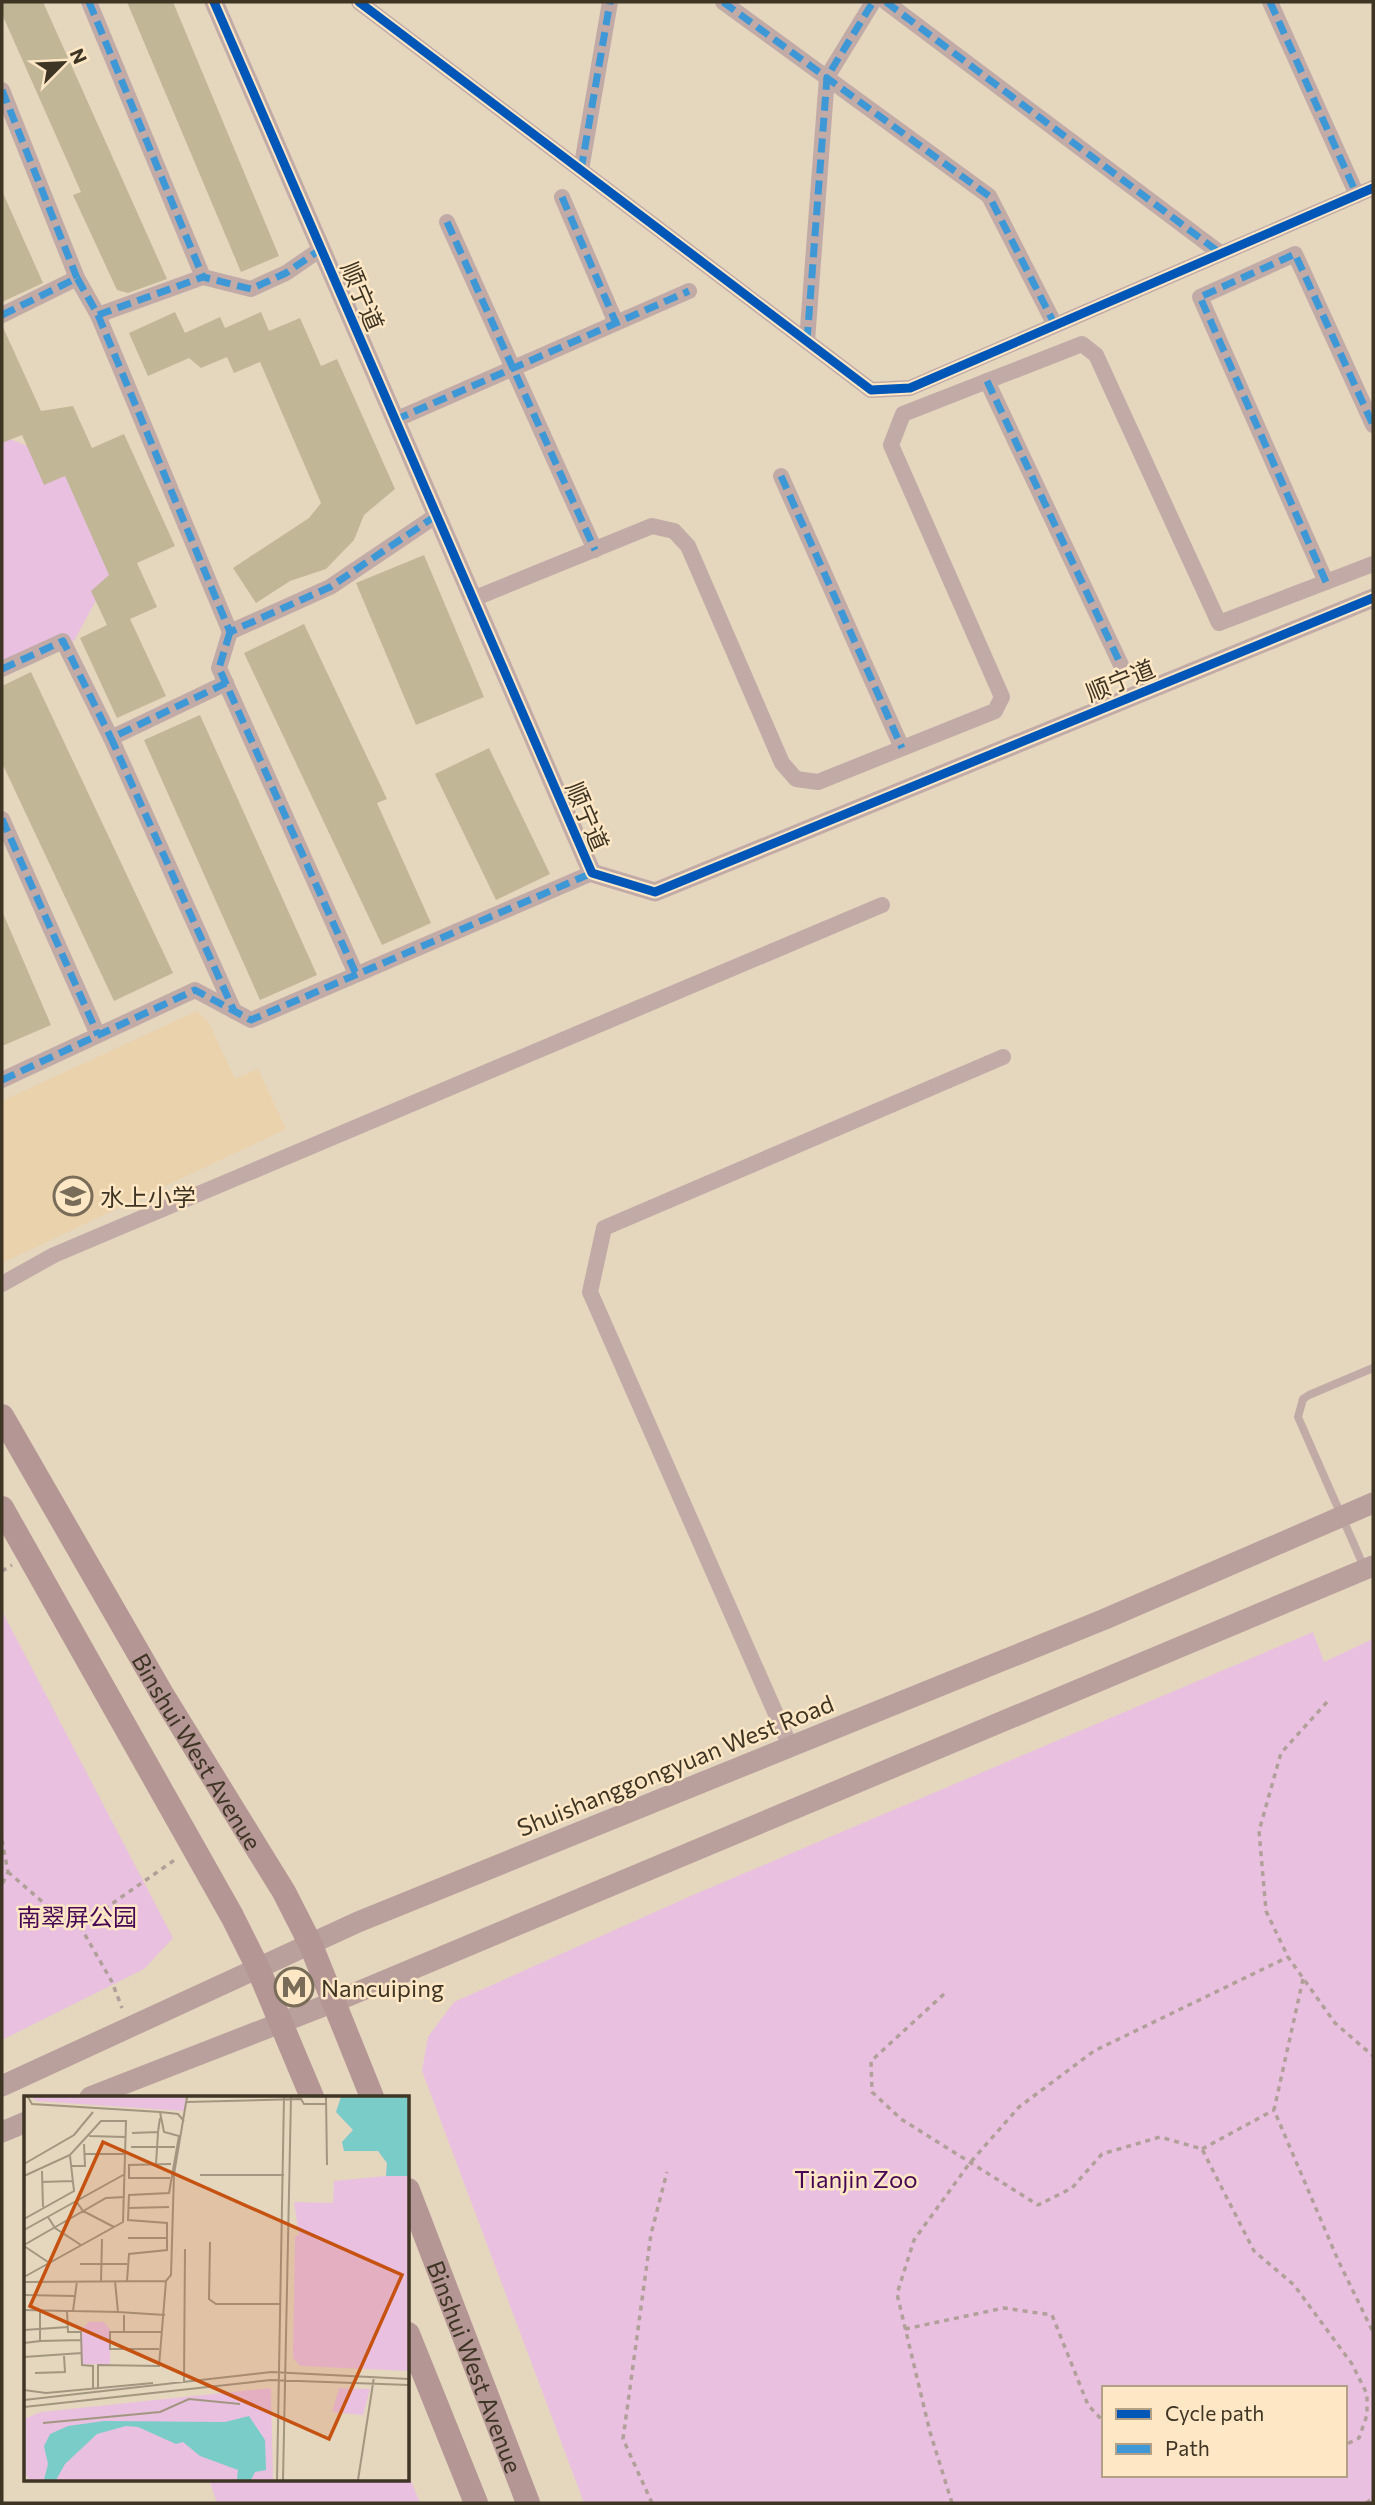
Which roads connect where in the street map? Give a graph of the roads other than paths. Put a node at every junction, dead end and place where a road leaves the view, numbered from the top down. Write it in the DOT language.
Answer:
graph roads {
  1 [pos="89,2"];
  2 [pos="214,2"];
  3 [pos="359,2"];
  4 [pos="610,2"];
  5 [pos="723,2"];
  6 [pos="873,2"];
  7 [pos="886,2"];
  8 [pos="1270,2"];
  9 [pos="827,77"];
  10 [pos="2,90"];
  11 [pos="581,170"];
  12 [pos="1373,188"];
  13 [pos="1357,195"];
  14 [pos="562,197"];
  15 [pos="447,222"];
  16 [pos="321,249"];
  17 [pos="1220,254"];
  18 [pos="203,277"];
  19 [pos="77,278"];
  20 [pos="689,291"];
  21 [pos="98,315"];
  22 [pos="2,316"];
  23 [pos="616,323"];
  24 [pos="1055,325"];
  25 [pos="807,341"];
  26 [pos="513,368"];
  27 [pos="987,381"];
  28 [pos="395,420"];
  29 [pos="1373,425"];
  30 [pos="780,476"];
  31 [pos="437,515"];
  32 [pos="595,550"];
  33 [pos="1373,564"];
  34 [pos="1326,582"];
  35 [pos="1373,598"];
  36 [pos="473,599"];
  37 [pos="230,632"];
  38 [pos="1121,665"];
  39 [pos="2,669"];
  40 [pos="226,682"];
  41 [pos="111,738"];
  42 [pos="902,748"];
  43 [pos="4,828"];
  44 [pos="592,873"];
  45 [pos="882,905"];
  46 [pos="356,974"];
  47 [pos="234,1011"];
  48 [pos="98,1035"];
  49 [pos="1003,1057"];
  50 [pos="2,1080"];
  51 [pos="2,1284"];
  52 [pos="1373,1368"];
  53 [pos="2,1416"];
  54 [pos="1373,1503"];
  55 [pos="2,1508"];
  56 [pos="1342,1517"];
  57 [pos="1369,1567"];
  58 [pos="790,1746"];
  59 [pos="310,1943"];
  60 [pos="257,1966"];
  61 [pos="334,2002"];
  62 [pos="282,2023"];
  63 [pos="2,2086"];
  64 [pos="93,2096"];
  65 [pos="312,2096"];
  66 [pos="372,2096"];
  67 [pos="24,2123"];
  68 [pos="2,2132"];
  69 [pos="410,2195"];
  70 [pos="410,2339"];
  71 [pos="476,2503"];
  72 [pos="528,2503"];
  1 -- 18 [label="street"];
  2 -- 16 [label="street, 顺宁道"];
  3 -- 11 [label="street"];
  4 -- 11 [label="street"];
  5 -- 9 [label="street"];
  6 -- 9 [label="street"];
  7 -- 17 [label="street"];
  8 -- 13 [label="street"];
  9 -- 24 [label="street"];
  9 -- 25 [label="street"];
  10 -- 19 [label="street"];
  11 -- 25 [label="street"];
  12 -- 13 [label="street"];
  13 -- 17 [label="street"];
  14 -- 23 [label="street"];
  15 -- 26 [label="street"];
  16 -- 18 [label="street"];
  16 -- 28 [label="street, 顺宁道"];
  17 -- 24 [label="street"];
  18 -- 21 [label="street"];
  19 -- 21 [label="street"];
  19 -- 22 [label="street"];
  20 -- 23 [label="street"];
  21 -- 37 [label="street"];
  23 -- 26 [label="street"];
  24 -- 25 [label="street"];
  26 -- 28 [label="street"];
  26 -- 32 [label="street"];
  27 -- 34 [label="street"];
  27 -- 38 [label="street"];
  27 -- 42 [label="street"];
  28 -- 31 [label="street, 顺宁道"];
  29 -- 34 [label="street"];
  30 -- 42 [label="street"];
  31 -- 36 [label="street, 顺宁道"];
  31 -- 37 [label="street"];
  32 -- 36 [label="street"];
  32 -- 42 [label="street"];
  33 -- 34 [label="street"];
  35 -- 44 [label="street, 顺宁道"];
  36 -- 44 [label="street, 顺宁道"];
  37 -- 40 [label="street"];
  39 -- 41 [label="street"];
  40 -- 41 [label="street"];
  40 -- 46 [label="street"];
  41 -- 47 [label="street"];
  43 -- 48 [label="street"];
  44 -- 46 [label="street"];
  45 -- 51 [label="street"];
  46 -- 47 [label="street"];
  47 -- 48 [label="street"];
  48 -- 50 [label="street"];
  49 -- 58 [label="street"];
  52 -- 56 [label="lane"];
  53 -- 59 [label="main road, Binshui West Avenue"];
  54 -- 56 [label="main road, Shuishanggongyuan West Road"];
  55 -- 60 [label="main road, Binshui West Avenue"];
  56 -- 57 [label="lane"];
  56 -- 58 [label="main road, Shuishanggongyuan West Road"];
  57 -- 61 [label="main road"];
  58 -- 59 [label="main road, Shuishanggongyuan West Road"];
  59 -- 60 [label="main road, Shuishanggongyuan West Road"];
  59 -- 61 [label="main road, Binshui West Avenue"];
  60 -- 62 [label="main road, Binshui West Avenue"];
  60 -- 63 [label="main road, Shuishanggongyuan West Road"];
  61 -- 62 [label="main road"];
  61 -- 66 [label="main road, Binshui West Avenue"];
  62 -- 64 [label="main road"];
  62 -- 65 [label="main road, Binshui West Avenue"];
  67 -- 68 [label="main road"];
  69 -- 72 [label="main road, Binshui West Avenue"];
  70 -- 71 [label="main road, Binshui West Avenue"];
}
